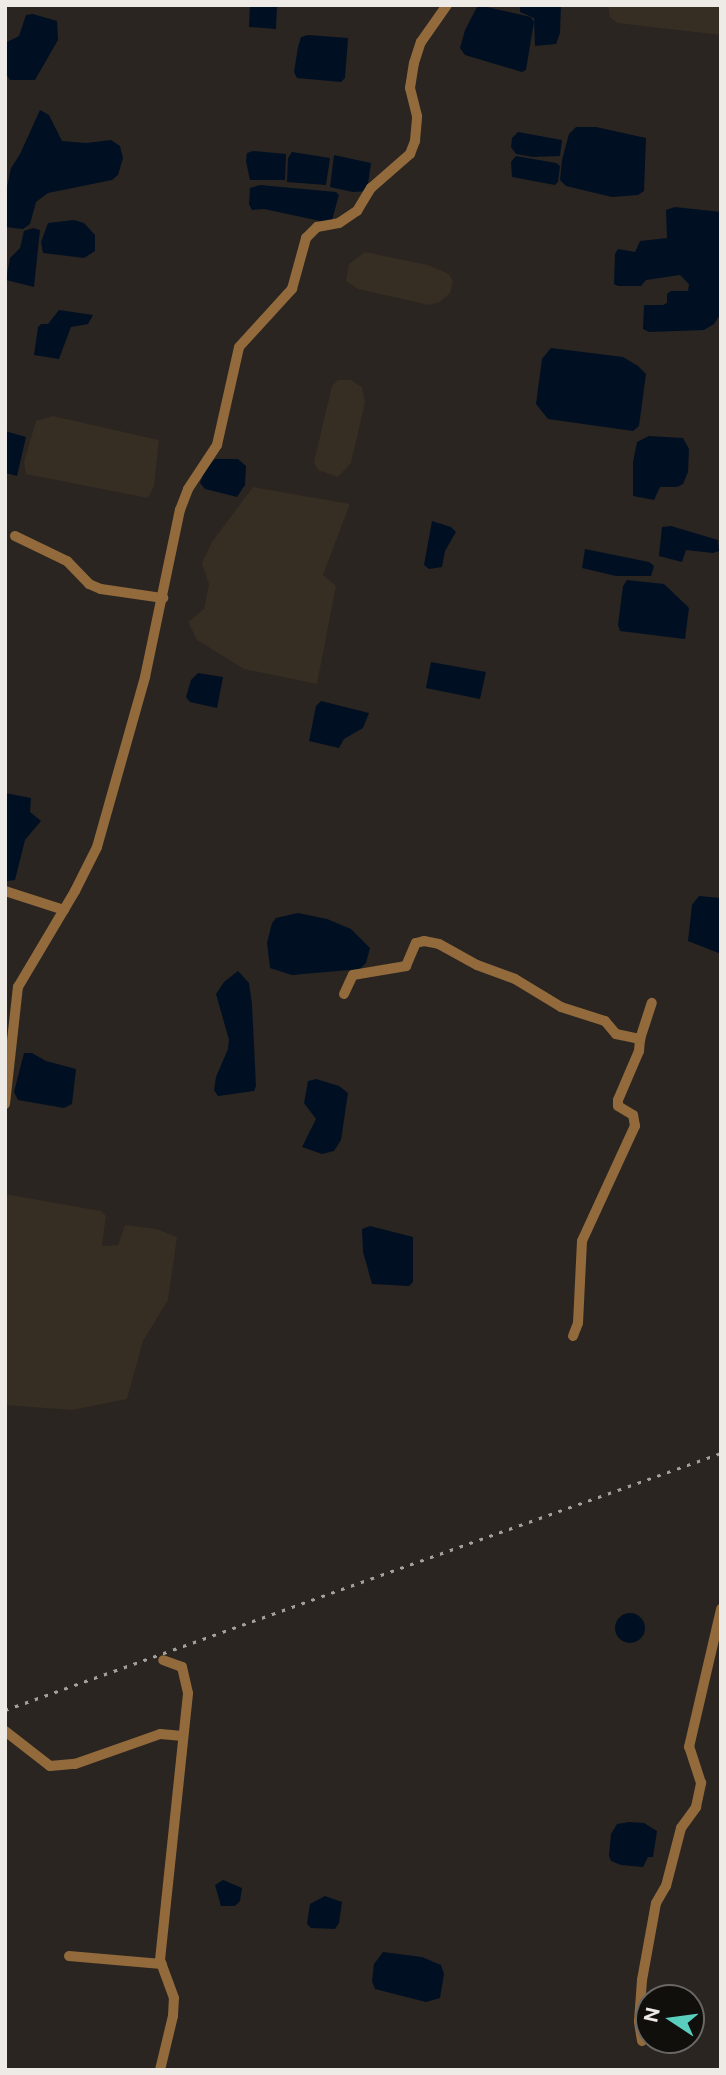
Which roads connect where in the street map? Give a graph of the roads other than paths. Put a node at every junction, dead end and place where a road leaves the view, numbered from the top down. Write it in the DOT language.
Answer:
graph roads {
  1 [pos="447,5"];
  2 [pos="15,536"];
  3 [pos="163,598"];
  4 [pos="5,891"];
  5 [pos="64,910"];
  6 [pos="344,994"];
  7 [pos="652,1003"];
  8 [pos="640,1039"];
  9 [pos="5,1104"];
  10 [pos="573,1336"];
  11 [pos="721,1609"];
  12 [pos="163,1660"];
  13 [pos="5,1731"];
  14 [pos="183,1736"];
  15 [pos="69,1956"];
  16 [pos="162,1964"];
  17 [pos="642,1984"];
  18 [pos="160,2070"];
  1 -- 3 [label="street"];
  2 -- 3 [label="street"];
  3 -- 5 [label="street"];
  4 -- 5 [label="street"];
  5 -- 9 [label="street"];
  6 -- 8 [label="street"];
  7 -- 8 [label="street"];
  8 -- 10 [label="street"];
  11 -- 17 [label="street"];
  12 -- 14 [label="street"];
  13 -- 14 [label="street"];
  14 -- 16 [label="street"];
  15 -- 16 [label="street"];
  16 -- 18 [label="street"];
}
